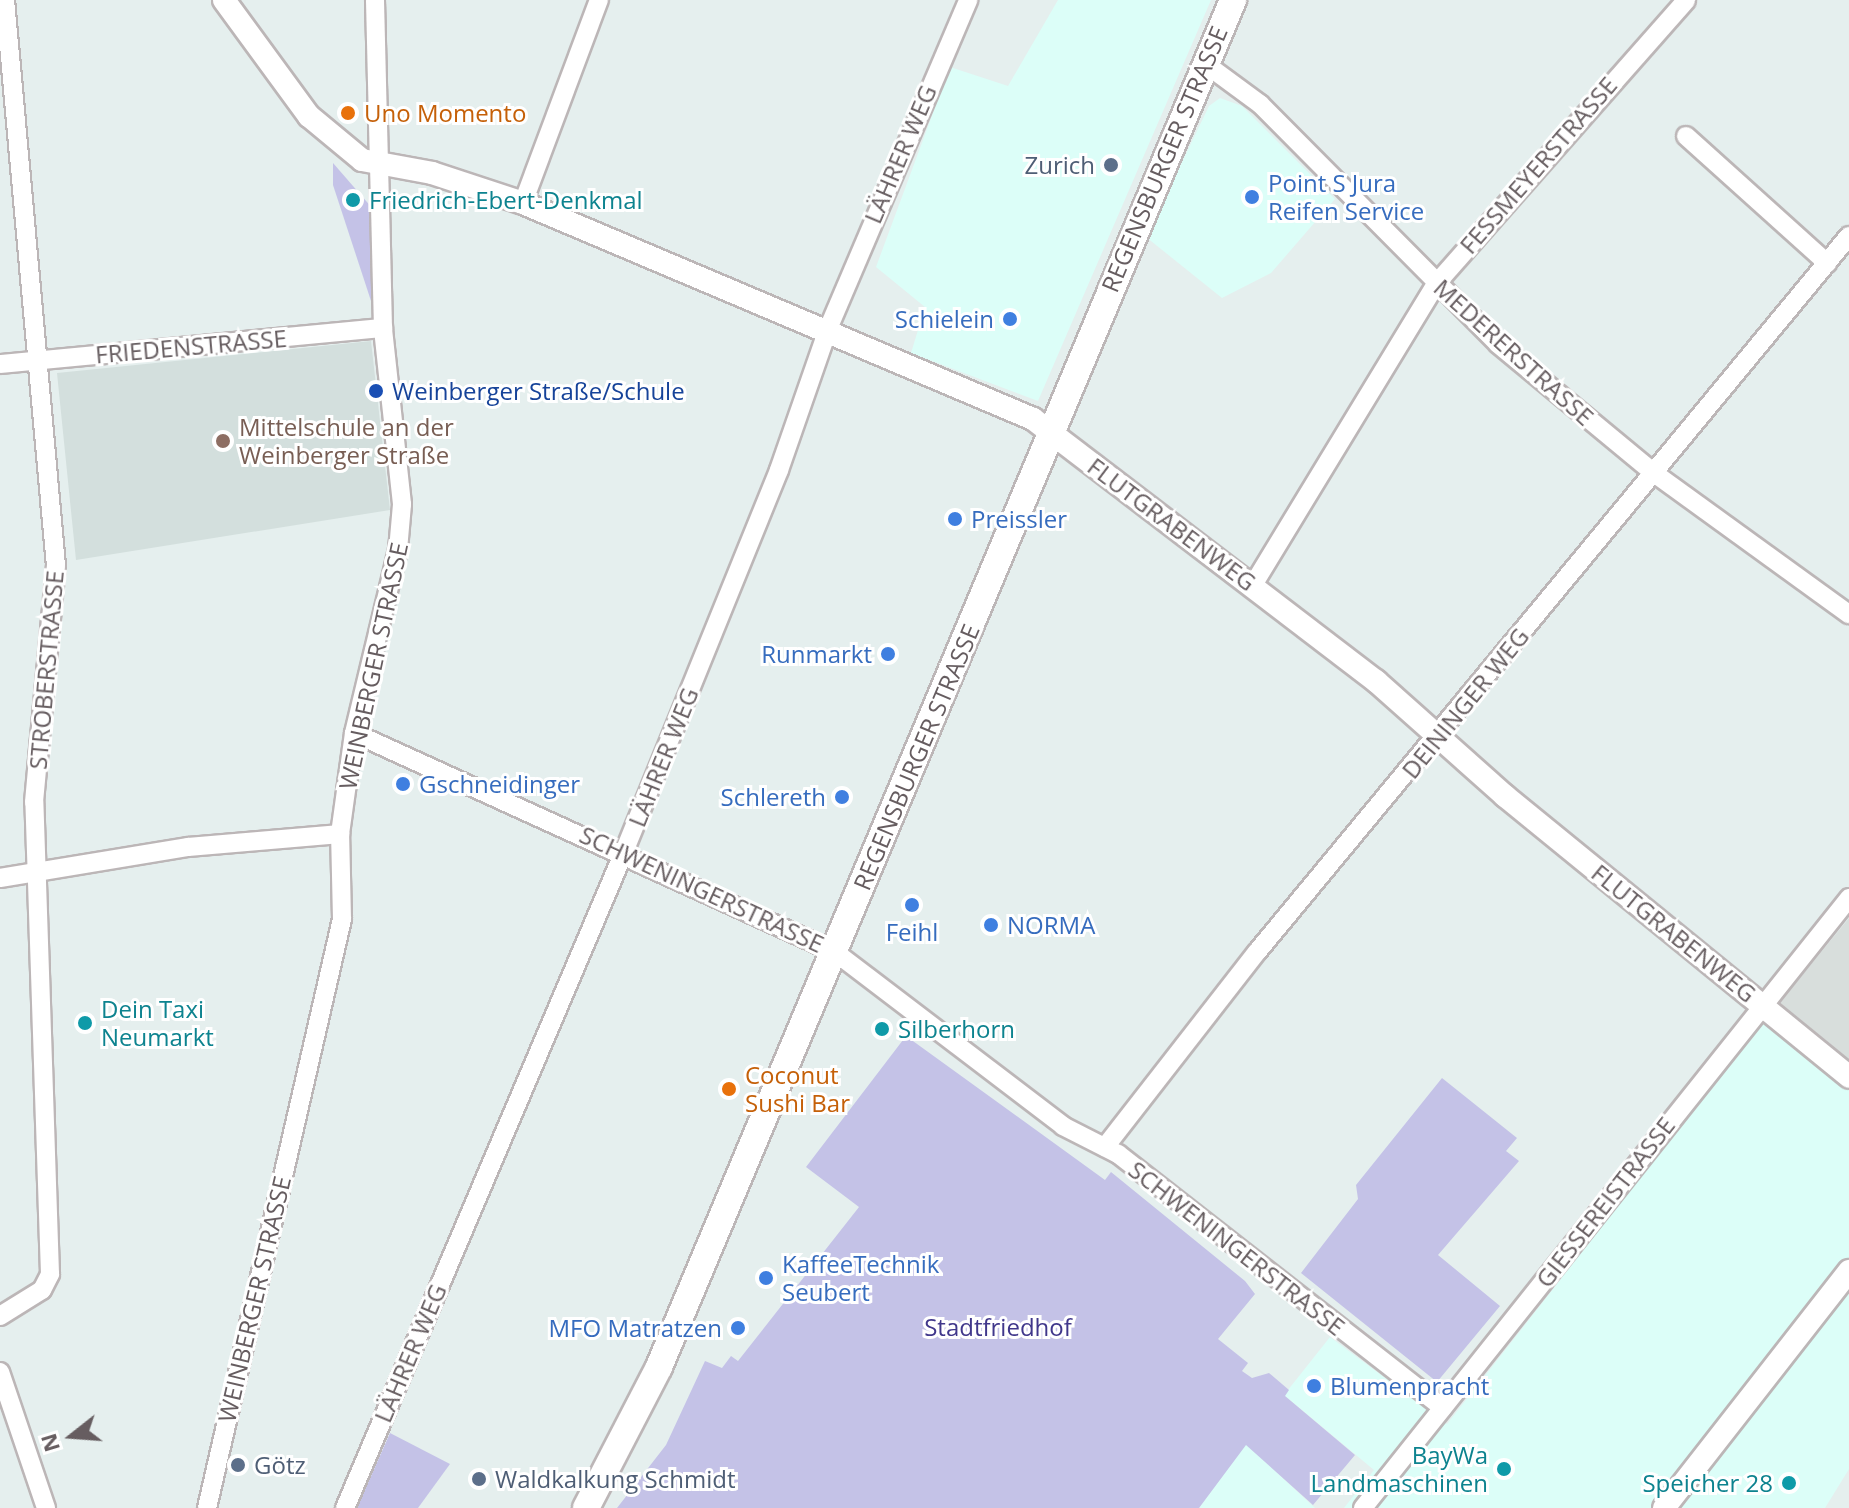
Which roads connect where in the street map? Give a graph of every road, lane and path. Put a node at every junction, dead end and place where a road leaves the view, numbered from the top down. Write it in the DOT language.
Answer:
graph roads {
  1 [pos="5,0"];
  2 [pos="224,0"];
  3 [pos="375,0"];
  4 [pos="599,0"];
  5 [pos="1233,0"];
  6 [pos="1686,0"];
  7 [pos="961,3"];
  8 [pos="1203,62"];
  9 [pos="1686,136"];
  10 [pos="382,165"];
  11 [pos="523,203"];
  12 [pos="1849,236"];
  13 [pos="1830,259"];
  14 [pos="1849,268"];
  15 [pos="1436,284"];
  16 [pos="383,328"];
  17 [pos="828,329"];
  18 [pos="41,360"];
  19 [pos="0,364"];
  20 [pos="1051,432"];
  21 [pos="1654,473"];
  22 [pos="1253,585"];
  23 [pos="1849,614"];
  24 [pos="354,733"];
  25 [pos="1438,738"];
  26 [pos="340,834"];
  27 [pos="624,852"];
  28 [pos="36,872"];
  29 [pos="0,878"];
  30 [pos="1849,898"];
  31 [pos="835,952"];
  32 [pos="1760,1003"];
  33 [pos="1849,1077"];
  34 [pos="1105,1147"];
  35 [pos="1849,1271"];
  36 [pos="0,1316"];
  37 [pos="0,1372"];
  38 [pos="1443,1408"];
  39 [pos="46,1508"];
  40 [pos="207,1508"];
  41 [pos="345,1508"];
  42 [pos="586,1508"];
  43 [pos="1363,1508"];
  44 [pos="1664,1508"];
  1 -- 18 [label="street, STROBERSTRASSE"];
  2 -- 10 [label="street"];
  3 -- 10 [label="street, WEINBERGER STRASSE"];
  4 -- 11 [label="street"];
  5 -- 8 [label="main road, REGENSBURGER STRASSE"];
  6 -- 15 [label="street, FESSMEYERSTRASSE"];
  7 -- 17 [label="street, LÄHRER WEG"];
  8 -- 15 [label="street, MEDERERSTRASSE"];
  8 -- 20 [label="main road, REGENSBURGER STRASSE"];
  9 -- 13 [label="street"];
  10 -- 11 [label="street, FLUTGRABENWEG"];
  10 -- 16 [label="street, WEINBERGER STRASSE"];
  11 -- 17 [label="street, FLUTGRABENWEG"];
  12 -- 13 [label="street, DEININGER WEG"];
  13 -- 14 [label="street"];
  13 -- 21 [label="street, DEININGER WEG"];
  15 -- 21 [label="street, MEDERERSTRASSE"];
  15 -- 22 [label="street, FESSMEYERSTRASSE"];
  16 -- 18 [label="street, FRIEDENSTRASSE"];
  16 -- 24 [label="street, WEINBERGER STRASSE"];
  17 -- 20 [label="street, FLUTGRABENWEG"];
  17 -- 27 [label="street, LÄHRER WEG"];
  18 -- 19 [label="street, FRIEDENSTRASSE"];
  18 -- 28 [label="street, STROBERSTRASSE"];
  20 -- 22 [label="street, FLUTGRABENWEG"];
  20 -- 31 [label="main road, REGENSBURGER STRASSE"];
  21 -- 23 [label="street, MEDERERSTRASSE"];
  21 -- 25 [label="street, DEININGER WEG"];
  22 -- 25 [label="street, FLUTGRABENWEG"];
  24 -- 26 [label="street, WEINBERGER STRASSE"];
  24 -- 27 [label="street, SCHWENINGERSTRASSE"];
  25 -- 32 [label="street, FLUTGRABENWEG"];
  25 -- 34 [label="street, DEININGER WEG"];
  26 -- 28 [label="street"];
  26 -- 40 [label="street, WEINBERGER STRASSE"];
  27 -- 31 [label="street, SCHWENINGERSTRASSE"];
  27 -- 41 [label="street, LÄHRER WEG"];
  28 -- 29 [label="street"];
  28 -- 36 [label="street, STROBERSTRASSE"];
  30 -- 32 [label="street, GIESSEREISTRASSE"];
  31 -- 34 [label="street, SCHWENINGERSTRASSE"];
  31 -- 42 [label="main road, REGENSBURGER STRASSE"];
  32 -- 33 [label="street, FLUTGRABENWEG"];
  32 -- 38 [label="street, GIESSEREISTRASSE"];
  34 -- 38 [label="street, SCHWENINGERSTRASSE"];
  35 -- 44 [label="street"];
  37 -- 39 [label="street"];
  38 -- 43 [label="street, GIESSEREISTRASSE"];
}
